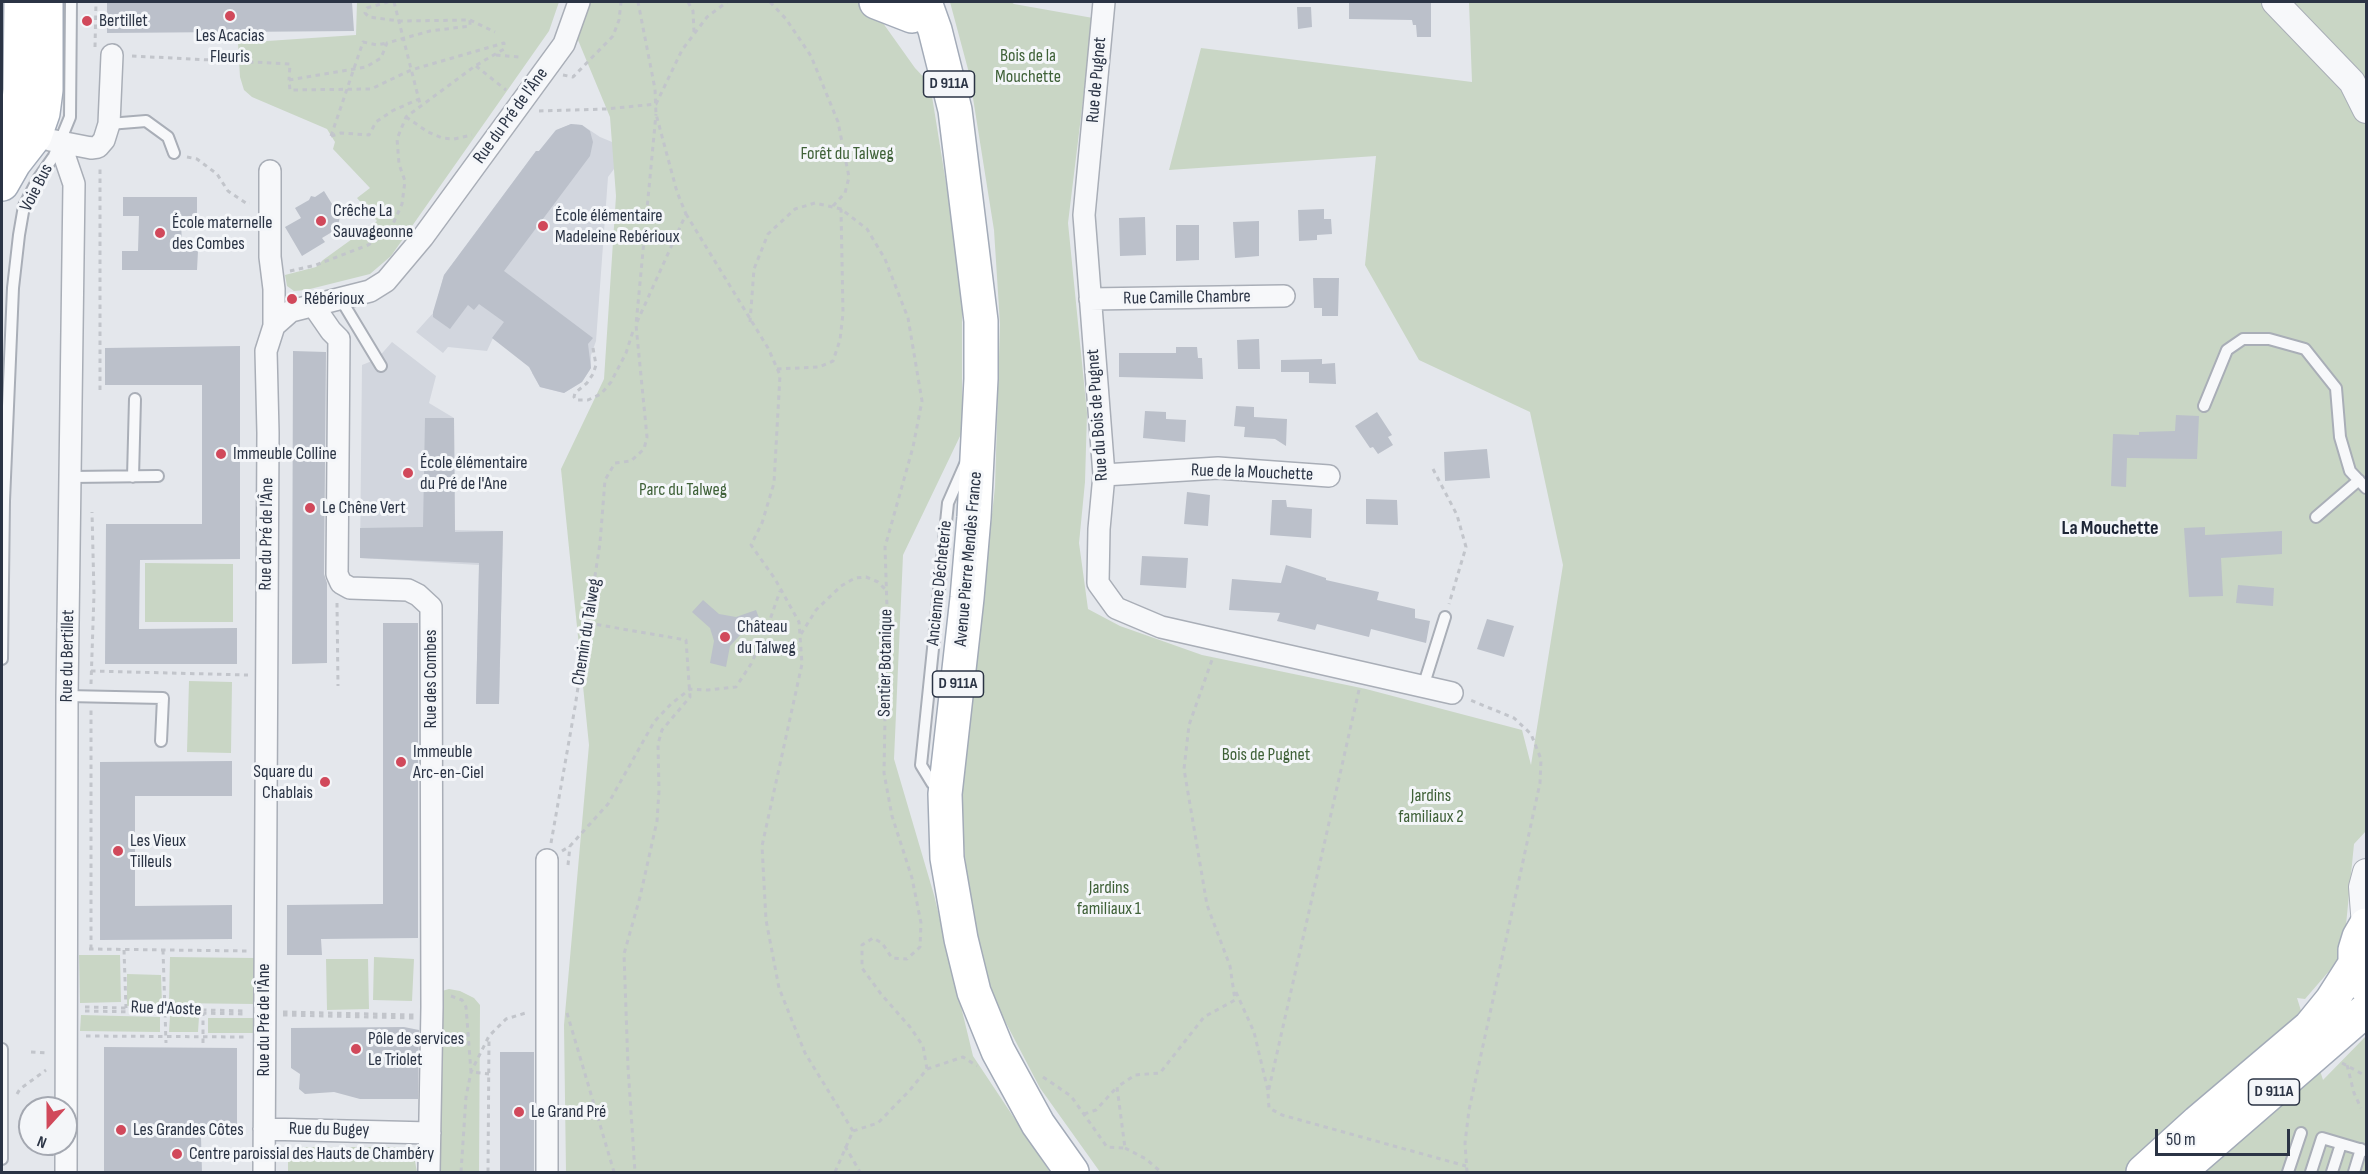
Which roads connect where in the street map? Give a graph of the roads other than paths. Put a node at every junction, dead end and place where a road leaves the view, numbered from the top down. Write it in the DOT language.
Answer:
graph roads {
  1 [pos="21,2"];
  2 [pos="46,2"];
  3 [pos="71,2"];
  4 [pos="579,2"];
  5 [pos="876,2"];
  6 [pos="942,2"];
  7 [pos="1104,2"];
  8 [pos="2275,2"];
  9 [pos="914,6"];
  10 [pos="112,56"];
  11 [pos="2367,110"];
  12 [pos="110,124"];
  13 [pos="48,139"];
  14 [pos="174,153"];
  15 [pos="1090,158"];
  16 [pos="963,169"];
  17 [pos="270,171"];
  18 [pos="8,174"];
  19 [pos="1284,296"];
  20 [pos="340,298"];
  21 [pos="1090,299"];
  22 [pos="313,306"];
  23 [pos="274,326"];
  24 [pos="381,366"];
  25 [pos="135,399"];
  26 [pos="2204,406"];
  27 [pos="1104,475"];
  28 [pos="158,476"];
  29 [pos="1329,476"];
  30 [pos="71,477"];
  31 [pos="133,477"];
  32 [pos="2363,484"];
  33 [pos="2316,517"];
  34 [pos="1445,617"];
  35 [pos="2,659"];
  36 [pos="1423,687"];
  37 [pos="1452,693"];
  38 [pos="67,696"];
  39 [pos="161,741"];
  40 [pos="547,860"];
  41 [pos="2367,872"];
  42 [pos="2364,919"];
  43 [pos="2361,976"];
  44 [pos="2367,1011"];
  45 [pos="2,1049"];
  46 [pos="264,1129"];
  47 [pos="2301,1132"];
  48 [pos="430,1133"];
  49 [pos="2341,1143"];
  50 [pos="2364,1150"];
  51 [pos="2,1159"];
  52 [pos="66,1173"];
  53 [pos="264,1173"];
  54 [pos="429,1173"];
  55 [pos="547,1173"];
  56 [pos="1072,1173"];
  57 [pos="2143,1173"];
  58 [pos="2179,1173"];
  59 [pos="2288,1173"];
  60 [pos="2312,1173"];
  61 [pos="2332,1173"];
  62 [pos="2354,1173"];
  1 -- 18 [label="main road"];
  2 -- 13 [label="main road"];
  3 -- 13 [label="lane, Voie Bus"];
  4 -- 20 [label="street, Rue du Pré de l'Âne"];
  5 -- 9 [label="main road"];
  6 -- 16 [label="main road"];
  7 -- 15 [label="street, Rue de Pugnet"];
  8 -- 11 [label="street"];
  9 -- 16 [label="main road, Avenue Pierre Mendès France / D 911A"];
  10 -- 12 [label="street"];
  12 -- 13 [label="street"];
  12 -- 14 [label="lane"];
  13 -- 18 [label="main road"];
  13 -- 30 [label="street, Rue du Bertillet"];
  13 -- 35 [label="lane, Voie Bus"];
  15 -- 21 [label="street, Rue du Bois de Pugnet"];
  16 -- 56 [label="main road, Avenue Pierre Mendès France / D 911A"];
  17 -- 23 [label="street"];
  19 -- 21 [label="street, Rue Camille Chambre"];
  20 -- 22 [label="street, Rue du Pré de l'Âne"];
  20 -- 24 [label="lane"];
  21 -- 27 [label="street, Rue du Bois de Pugnet"];
  22 -- 23 [label="street, Rue du Pré de l'Âne"];
  22 -- 48 [label="street, Rue des Combes"];
  23 -- 46 [label="street, Rue du Pré de l'Âne"];
  25 -- 31 [label="lane"];
  26 -- 32 [label="lane"];
  27 -- 29 [label="street, Rue de la Mouchette"];
  27 -- 36 [label="street, Rue du Bois de Pugnet"];
  28 -- 31 [label="lane"];
  30 -- 31 [label="lane"];
  30 -- 38 [label="street, Rue du Bertillet"];
  32 -- 33 [label="lane"];
  34 -- 36 [label="lane"];
  36 -- 37 [label="street, Rue du Bois de Pugnet"];
  38 -- 39 [label="lane"];
  38 -- 52 [label="street, Rue du Bertillet"];
  40 -- 55 [label="street"];
  41 -- 42 [label="street"];
  42 -- 43 [label="main road"];
  43 -- 57 [label="main road, D 911A"];
  44 -- 58 [label="main road, D 911A"];
  45 -- 51 [label="lane"];
  46 -- 48 [label="street, Rue du Bugey"];
  46 -- 53 [label="street, Rue du Pré de l'Âne"];
  47 -- 59 [label="lane"];
  48 -- 54 [label="street, Rue des Combes"];
  49 -- 50 [label="lane"];
  49 -- 60 [label="lane"];
  49 -- 61 [label="lane"];
  50 -- 62 [label="lane"];
}
